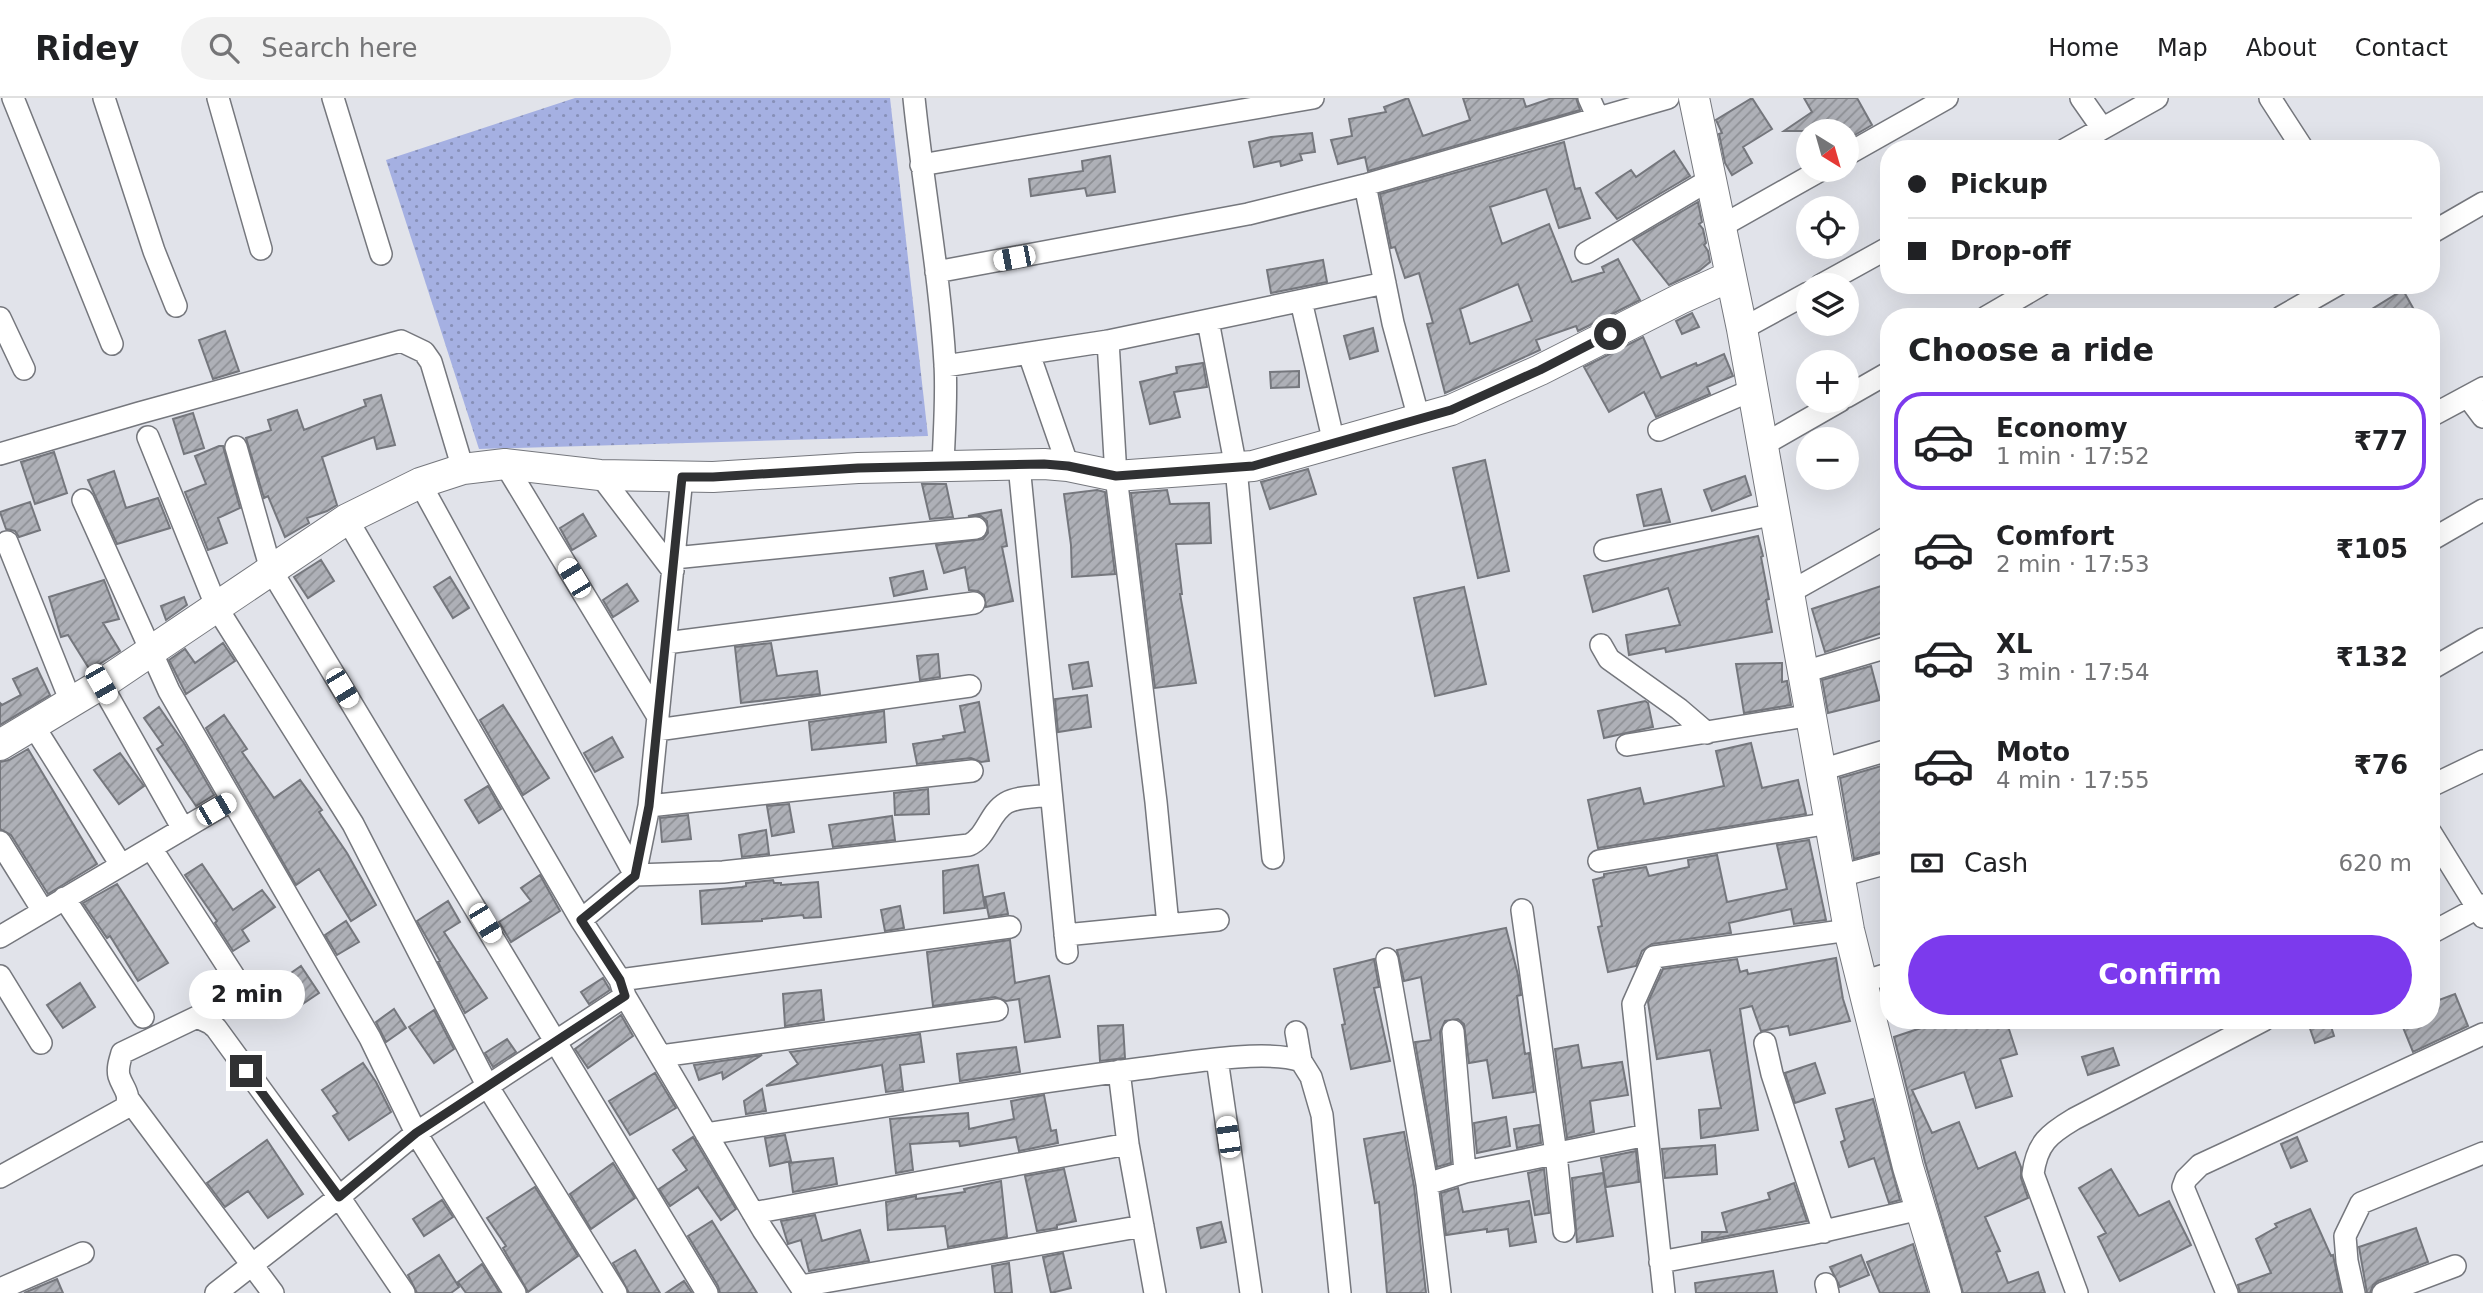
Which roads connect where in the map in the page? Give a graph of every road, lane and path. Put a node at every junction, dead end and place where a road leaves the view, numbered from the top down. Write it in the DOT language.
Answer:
graph roads {
  1 [pos="13,98"];
  2 [pos="104,98"];
  3 [pos="218,98"];
  4 [pos="333,98"];
  5 [pos="914,98"];
  6 [pos="1313,98"];
  7 [pos="1589,98"];
  8 [pos="1668,98"];
  9 [pos="1694,98"];
  10 [pos="1947,98"];
  11 [pos="2081,98"];
  12 [pos="2157,98"];
  13 [pos="2270,98"];
  14 [pos="1598,118"];
  15 [pos="2102,128"];
  16 [pos="2081,140"];
  17 [pos="2291,140"];
  18 [pos="1859,148"];
  19 [pos="920,165"];
  20 [pos="1711,179"];
  21 [pos="1800,182"];
  22 [pos="1365,185"];
  23 [pos="2483,204"];
  24 [pos="1720,227"];
  25 [pos="2440,228"];
  26 [pos="261,249"];
  27 [pos="1880,252"];
  28 [pos="1586,253"];
  29 [pos="381,254"];
  30 [pos="936,272"];
  31 [pos="1843,273"];
  32 [pos="1731,276"];
  33 [pos="1385,283"];
  34 [pos="2026,294"];
  35 [pos="2321,294"];
  36 [pos="1796,300"];
  37 [pos="1301,301"];
  38 [pos="176,306"];
  39 [pos="2001,308"];
  40 [pos="2297,308"];
  41 [pos="0,318"];
  42 [pos="1208,321"];
  43 [pos="1742,330"];
  44 [pos="1108,341"];
  45 [pos="112,344"];
  46 [pos="1029,354"];
  47 [pos="945,366"];
  48 [pos="24,369"];
  49 [pos="1880,378"];
  50 [pos="1752,390"];
  51 [pos="1859,390"];
  52 [pos="2476,392"];
  53 [pos="2440,411"];
  54 [pos="1819,413"];
  55 [pos="2483,417"];
  56 [pos="1419,419"];
  57 [pos="1659,430"];
  58 [pos="148,436"];
  59 [pos="1334,443"];
  60 [pos="1761,446"];
  61 [pos="236,447"];
  62 [pos="0,454"];
  63 [pos="505,464"];
  64 [pos="1019,465"];
  65 [pos="943,466"];
  66 [pos="1068,466"];
  67 [pos="1236,468"];
  68 [pos="463,469"];
  69 [pos="600,475"];
  70 [pos="1116,476"];
  71 [pos="682,477"];
  72 [pos="420,483"];
  73 [pos="83,500"];
  74 [pos="2483,510"];
  75 [pos="1775,514"];
  76 [pos="347,519"];
  77 [pos="976,528"];
  78 [pos="2440,535"];
  79 [pos="1880,541"];
  80 [pos="8,542"];
  81 [pos="1605,550"];
  82 [pos="673,565"];
  83 [pos="271,570"];
  84 [pos="1790,592"];
  85 [pos="975,603"];
  86 [pos="217,608"];
  87 [pos="2483,639"];
  88 [pos="666,643"];
  89 [pos="1601,645"];
  90 [pos="1880,649"];
  91 [pos="150,652"];
  92 [pos="2440,664"];
  93 [pos="1804,672"];
  94 [pos="101,684"];
  95 [pos="970,686"];
  96 [pos="71,702"];
  97 [pos="1812,715"];
  98 [pos="657,723"];
  99 [pos="33,725"];
  100 [pos="1707,733"];
  101 [pos="0,743"];
  102 [pos="1627,745"];
  103 [pos="1880,752"];
  104 [pos="2483,761"];
  105 [pos="1821,770"];
  106 [pos="972,771"];
  107 [pos="2440,782"];
  108 [pos="1051,795"];
  109 [pos="232,800"];
  110 [pos="649,806"];
  111 [pos="1830,823"];
  112 [pos="183,828"];
  113 [pos="0,842"];
  114 [pos="2440,847"];
  115 [pos="151,848"];
  116 [pos="1273,858"];
  117 [pos="1599,861"];
  118 [pos="121,865"];
  119 [pos="1880,865"];
  120 [pos="635,876"];
  121 [pos="1840,876"];
  122 [pos="64,898"];
  123 [pos="1522,910"];
  124 [pos="2481,910"];
  125 [pos="43,911"];
  126 [pos="581,920"];
  127 [pos="1218,920"];
  128 [pos="1168,925"];
  129 [pos="1010,927"];
  130 [pos="2440,929"];
  131 [pos="1849,930"];
  132 [pos="0,937"];
  133 [pos="1387,959"];
  134 [pos="0,976"];
  135 [pos="1875,978"];
  136 [pos="622,988"];
  137 [pos="248,998"];
  138 [pos="1880,1004"];
  139 [pos="997,1010"];
  140 [pos="143,1017"];
  141 [pos="1885,1029"];
  142 [pos="2247,1029"];
  143 [pos="1453,1031"];
  144 [pos="1296,1032"];
  145 [pos="2483,1034"];
  146 [pos="556,1041"];
  147 [pos="41,1043"];
  148 [pos="1765,1043"];
  149 [pos="661,1056"];
  150 [pos="1217,1059"];
  151 [pos="1301,1061"];
  152 [pos="1119,1071"];
  153 [pos="488,1087"];
  154 [pos="129,1100"];
  155 [pos="416,1133"];
  156 [pos="706,1133"];
  157 [pos="1647,1135"];
  158 [pos="1128,1144"];
  159 [pos="2483,1153"];
  160 [pos="1556,1154"];
  161 [pos="1465,1172"];
  162 [pos="0,1177"];
  163 [pos="1427,1184"];
  164 [pos="339,1197"];
  165 [pos="1920,1209"];
  166 [pos="753,1213"];
  167 [pos="1143,1226"];
  168 [pos="1564,1231"];
  169 [pos="1824,1231"];
  170 [pos="83,1253"];
  171 [pos="1660,1262"];
  172 [pos="253,1264"];
  173 [pos="2455,1266"];
  174 [pos="0,1289"];
  175 [pos="803,1289"];
  176 [pos="215,1293"];
  177 [pos="273,1293"];
  178 [pos="404,1293"];
  179 [pos="515,1293"];
  180 [pos="616,1293"];
  181 [pos="707,1293"];
  182 [pos="1155,1293"];
  183 [pos="1251,1293"];
  184 [pos="1340,1293"];
  185 [pos="1440,1293"];
  186 [pos="1664,1293"];
  187 [pos="1946,1293"];
  188 [pos="2077,1293"];
  189 [pos="2227,1293"];
  190 [pos="2354,1293"];
  191 [pos="2383,1293"];
  1 -- 45 [label="street"];
  2 -- 38 [label="street"];
  3 -- 26 [label="street"];
  4 -- 29 [label="street"];
  5 -- 19 [label="street"];
  6 -- 19 [label="street"];
  7 -- 14 [label="street"];
  8 -- 14 [label="street"];
  9 -- 20 [label="street"];
  10 -- 18 [label="street"];
  11 -- 15 [label="street"];
  12 -- 15 [label="street"];
  13 -- 17 [label="street"];
  14 -- 22 [label="street"];
  15 -- 16 [label="street"];
  19 -- 30 [label="street"];
  20 -- 24 [label="street"];
  20 -- 28 [label="street"];
  21 -- 24 [label="street"];
  22 -- 30 [label="street"];
  22 -- 33 [label="street"];
  23 -- 25 [label="street"];
  24 -- 32 [label="street"];
  27 -- 31 [label="street"];
  30 -- 47 [label="street"];
  32 -- 43 [label="street"];
  32 -- 56 [label="street"];
  33 -- 37 [label="street"];
  33 -- 56 [label="street"];
  34 -- 39 [label="street"];
  35 -- 40 [label="street"];
  36 -- 43 [label="street"];
  37 -- 42 [label="street"];
  37 -- 59 [label="street"];
  41 -- 48 [label="street"];
  42 -- 44 [label="street"];
  42 -- 67 [label="street"];
  43 -- 50 [label="street"];
  44 -- 46 [label="street"];
  44 -- 70 [label="street"];
  46 -- 47 [label="street"];
  46 -- 66 [label="street"];
  47 -- 65 [label="street"];
  49 -- 51 [label="street"];
  50 -- 57 [label="street"];
  50 -- 60 [label="street"];
  52 -- 53 [label="street"];
  52 -- 55 [label="street"];
  54 -- 60 [label="street"];
  56 -- 59 [label="street"];
  58 -- 86 [label="street"];
  59 -- 67 [label="street"];
  60 -- 75 [label="street"];
  61 -- 83 [label="street"];
  62 -- 68 [label="street"];
  63 -- 68 [label="street"];
  63 -- 69 [label="street"];
  63 -- 98 [label="street"];
  64 -- 65 [label="street"];
  64 -- 66 [label="street"];
  64 -- 108 [label="street"];
  65 -- 71 [label="street"];
  66 -- 70 [label="street"];
  67 -- 70 [label="street"];
  67 -- 116 [label="street"];
  68 -- 72 [label="street"];
  69 -- 71 [label="street"];
  69 -- 82 [label="street"];
  70 -- 128 [label="street"];
  71 -- 82 [label="street"];
  72 -- 76 [label="street"];
  72 -- 120 [label="street"];
  73 -- 91 [label="street"];
  74 -- 78 [label="street"];
  75 -- 81 [label="street"];
  75 -- 84 [label="street"];
  76 -- 83 [label="street"];
  76 -- 126 [label="street"];
  77 -- 82 [label="street"];
  79 -- 84 [label="street"];
  80 -- 96 [label="street"];
  82 -- 88 [label="street"];
  83 -- 86 [label="street"];
  83 -- 146 [label="street"];
  84 -- 93 [label="street"];
  85 -- 88 [label="street"];
  86 -- 91 [label="street"];
  86 -- 153 [label="street"];
  87 -- 92 [label="street"];
  88 -- 98 [label="street"];
  89 -- 100 [label="street"];
  90 -- 93 [label="street"];
  91 -- 94 [label="street"];
  91 -- 109 [label="street"];
  93 -- 97 [label="street"];
  94 -- 96 [label="street"];
  94 -- 112 [label="street"];
  95 -- 98 [label="street"];
  96 -- 99 [label="street"];
  97 -- 100 [label="street"];
  97 -- 105 [label="street"];
  98 -- 110 [label="street"];
  99 -- 101 [label="street"];
  99 -- 118 [label="street"];
  100 -- 102 [label="street"];
  103 -- 105 [label="street"];
  104 -- 107 [label="street"];
  105 -- 111 [label="street"];
  106 -- 110 [label="street"];
  108 -- 120 [label="street"];
  108 -- 128 [label="street"];
  109 -- 112 [label="street"];
  109 -- 155 [label="street"];
  110 -- 120 [label="street"];
  111 -- 117 [label="street"];
  111 -- 121 [label="street"];
  112 -- 115 [label="street"];
  113 -- 125 [label="street"];
  114 -- 124 [label="street"];
  115 -- 118 [label="street"];
  115 -- 137 [label="street"];
  118 -- 122 [label="street"];
  119 -- 121 [label="street"];
  120 -- 126 [label="street"];
  121 -- 131 [label="street"];
  122 -- 125 [label="street"];
  122 -- 140 [label="street"];
  123 -- 160 [label="street"];
  124 -- 130 [label="street"];
  125 -- 132 [label="street"];
  126 -- 136 [label="street"];
  127 -- 128 [label="street"];
  129 -- 136 [label="street"];
  131 -- 135 [label="street"];
  131 -- 157 [label="street"];
  133 -- 163 [label="street"];
  134 -- 147 [label="street"];
  135 -- 138 [label="street"];
  136 -- 146 [label="street"];
  136 -- 149 [label="street"];
  139 -- 149 [label="street"];
  141 -- 165 [label="street"];
  142 -- 188 [label="street"];
  143 -- 161 [label="street"];
  144 -- 151 [label="street"];
  145 -- 189 [label="street"];
  146 -- 153 [label="street"];
  146 -- 181 [label="street"];
  148 -- 169 [label="street"];
  149 -- 156 [label="street"];
  150 -- 151 [label="street"];
  150 -- 152 [label="street"];
  150 -- 183 [label="street"];
  151 -- 184 [label="street"];
  152 -- 156 [label="street"];
  152 -- 158 [label="street"];
  153 -- 155 [label="street"];
  153 -- 180 [label="street"];
  154 -- 162 [label="street"];
  154 -- 164 [label="street"];
  154 -- 172 [label="street"];
  155 -- 164 [label="street"];
  155 -- 179 [label="street"];
  156 -- 166 [label="street"];
  157 -- 160 [label="street"];
  157 -- 171 [label="street"];
  158 -- 166 [label="street"];
  158 -- 167 [label="street"];
  159 -- 190 [label="street"];
  160 -- 161 [label="street"];
  160 -- 168 [label="street"];
  161 -- 163 [label="street"];
  163 -- 185 [label="street"];
  164 -- 172 [label="street"];
  164 -- 178 [label="street"];
  165 -- 169 [label="street"];
  165 -- 187 [label="street"];
  166 -- 175 [label="street"];
  167 -- 175 [label="street"];
  167 -- 182 [label="street"];
  169 -- 171 [label="street"];
  170 -- 174 [label="street"];
  171 -- 186 [label="street"];
  172 -- 176 [label="street"];
  172 -- 177 [label="street"];
  173 -- 191 [label="street"];
}
